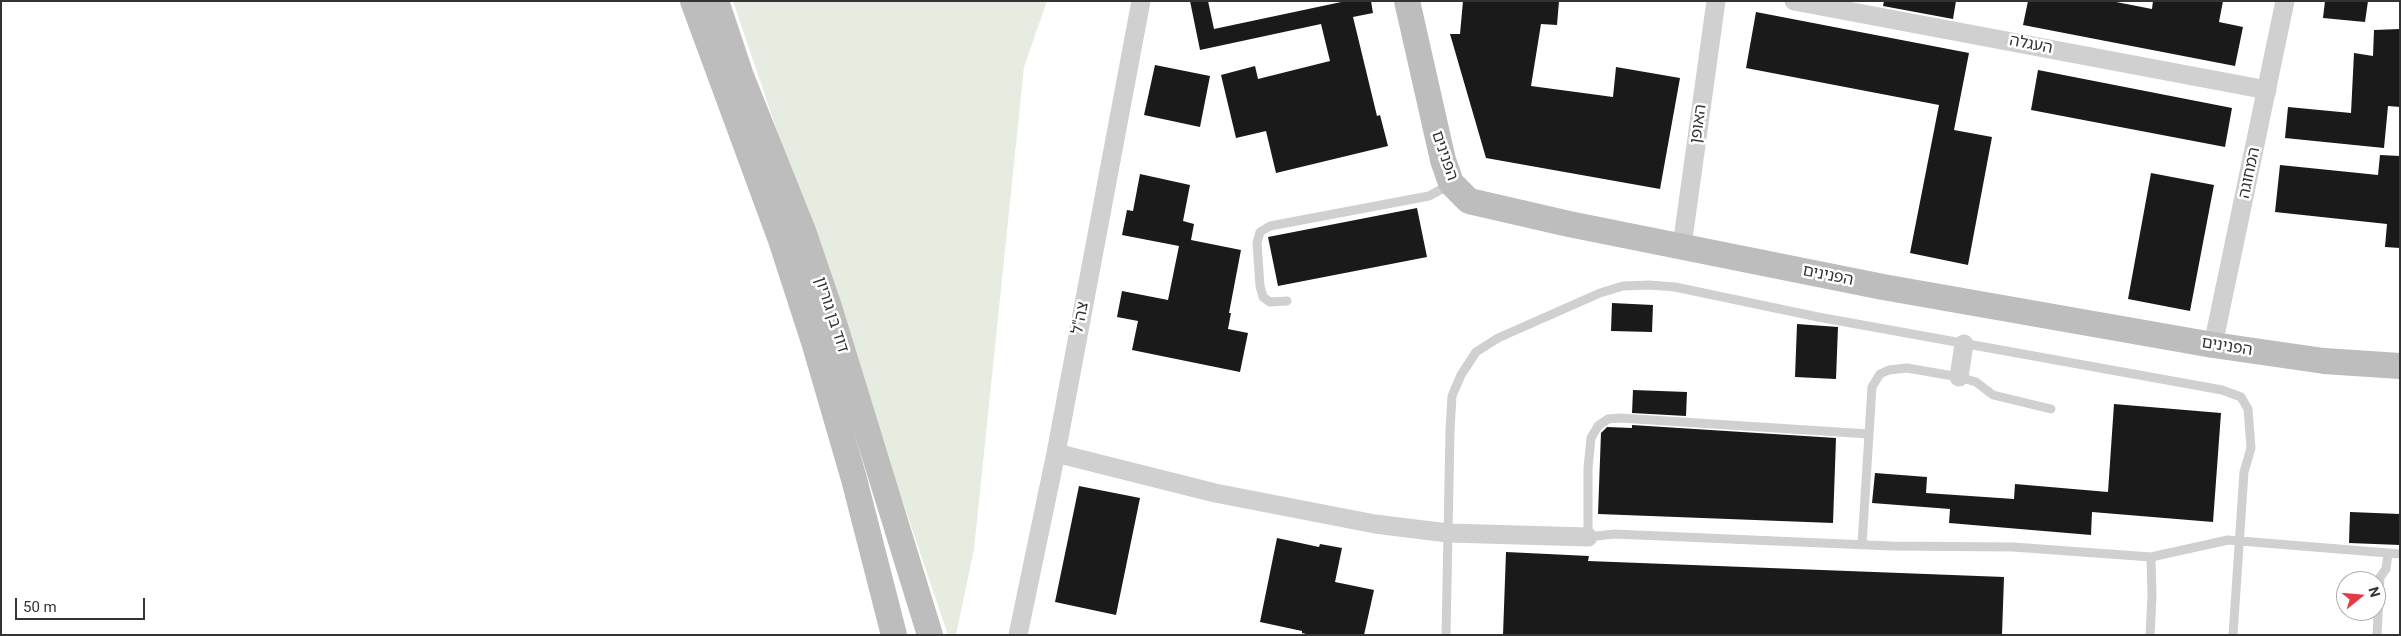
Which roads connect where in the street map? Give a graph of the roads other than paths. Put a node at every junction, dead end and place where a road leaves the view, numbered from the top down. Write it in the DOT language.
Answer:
graph roads {
  1 [pos="693,1"];
  2 [pos="716,1"];
  3 [pos="1141,1"];
  4 [pos="1407,1"];
  5 [pos="1716,1"];
  6 [pos="1794,1"];
  7 [pos="2285,1"];
  8 [pos="2267,90"];
  9 [pos="1451,183"];
  10 [pos="1682,246"];
  11 [pos="1287,302"];
  12 [pos="1964,344"];
  13 [pos="2214,345"];
  14 [pos="2400,366"];
  15 [pos="1959,377"];
  16 [pos="2051,409"];
  17 [pos="1869,434"];
  18 [pos="1056,453"];
  19 [pos="1448,533"];
  20 [pos="1588,537"];
  21 [pos="2238,541"];
  22 [pos="1862,544"];
  23 [pos="2388,553"];
  24 [pos="2400,554"];
  25 [pos="2152,557"];
  26 [pos="894,635"];
  27 [pos="930,635"];
  28 [pos="1018,635"];
  29 [pos="1446,635"];
  30 [pos="2150,635"];
  31 [pos="2233,635"];
  32 [pos="2377,635"];
  1 -- 26 [label="main road, דוד בן גוריון"];
  2 -- 27 [label="main road, דוד בן גוריון"];
  3 -- 18 [label="street, צה\"ל"];
  4 -- 9 [label="main road, הפנינים"];
  5 -- 10 [label="street, האופן"];
  6 -- 8 [label="street, העגלה"];
  7 -- 8 [label="street, המחוגה"];
  8 -- 13 [label="street, המחוגה"];
  9 -- 10 [label="main road, הפנינים"];
  9 -- 11 [label="lane"];
  10 -- 13 [label="main road, הפנינים"];
  12 -- 15 [label="street"];
  12 -- 19 [label="lane"];
  12 -- 21 [label="lane"];
  13 -- 14 [label="main road, הפנינים"];
  15 -- 16 [label="lane"];
  15 -- 17 [label="lane"];
  17 -- 20 [label="lane"];
  17 -- 22 [label="lane"];
  18 -- 19 [label="street"];
  18 -- 28 [label="street, צה\"ל"];
  19 -- 20 [label="street"];
  19 -- 29 [label="lane"];
  20 -- 22 [label="lane"];
  21 -- 23 [label="lane"];
  21 -- 25 [label="lane"];
  21 -- 31 [label="lane"];
  22 -- 25 [label="lane"];
  23 -- 24 [label="lane"];
  23 -- 32 [label="lane"];
  25 -- 30 [label="lane"];
}
